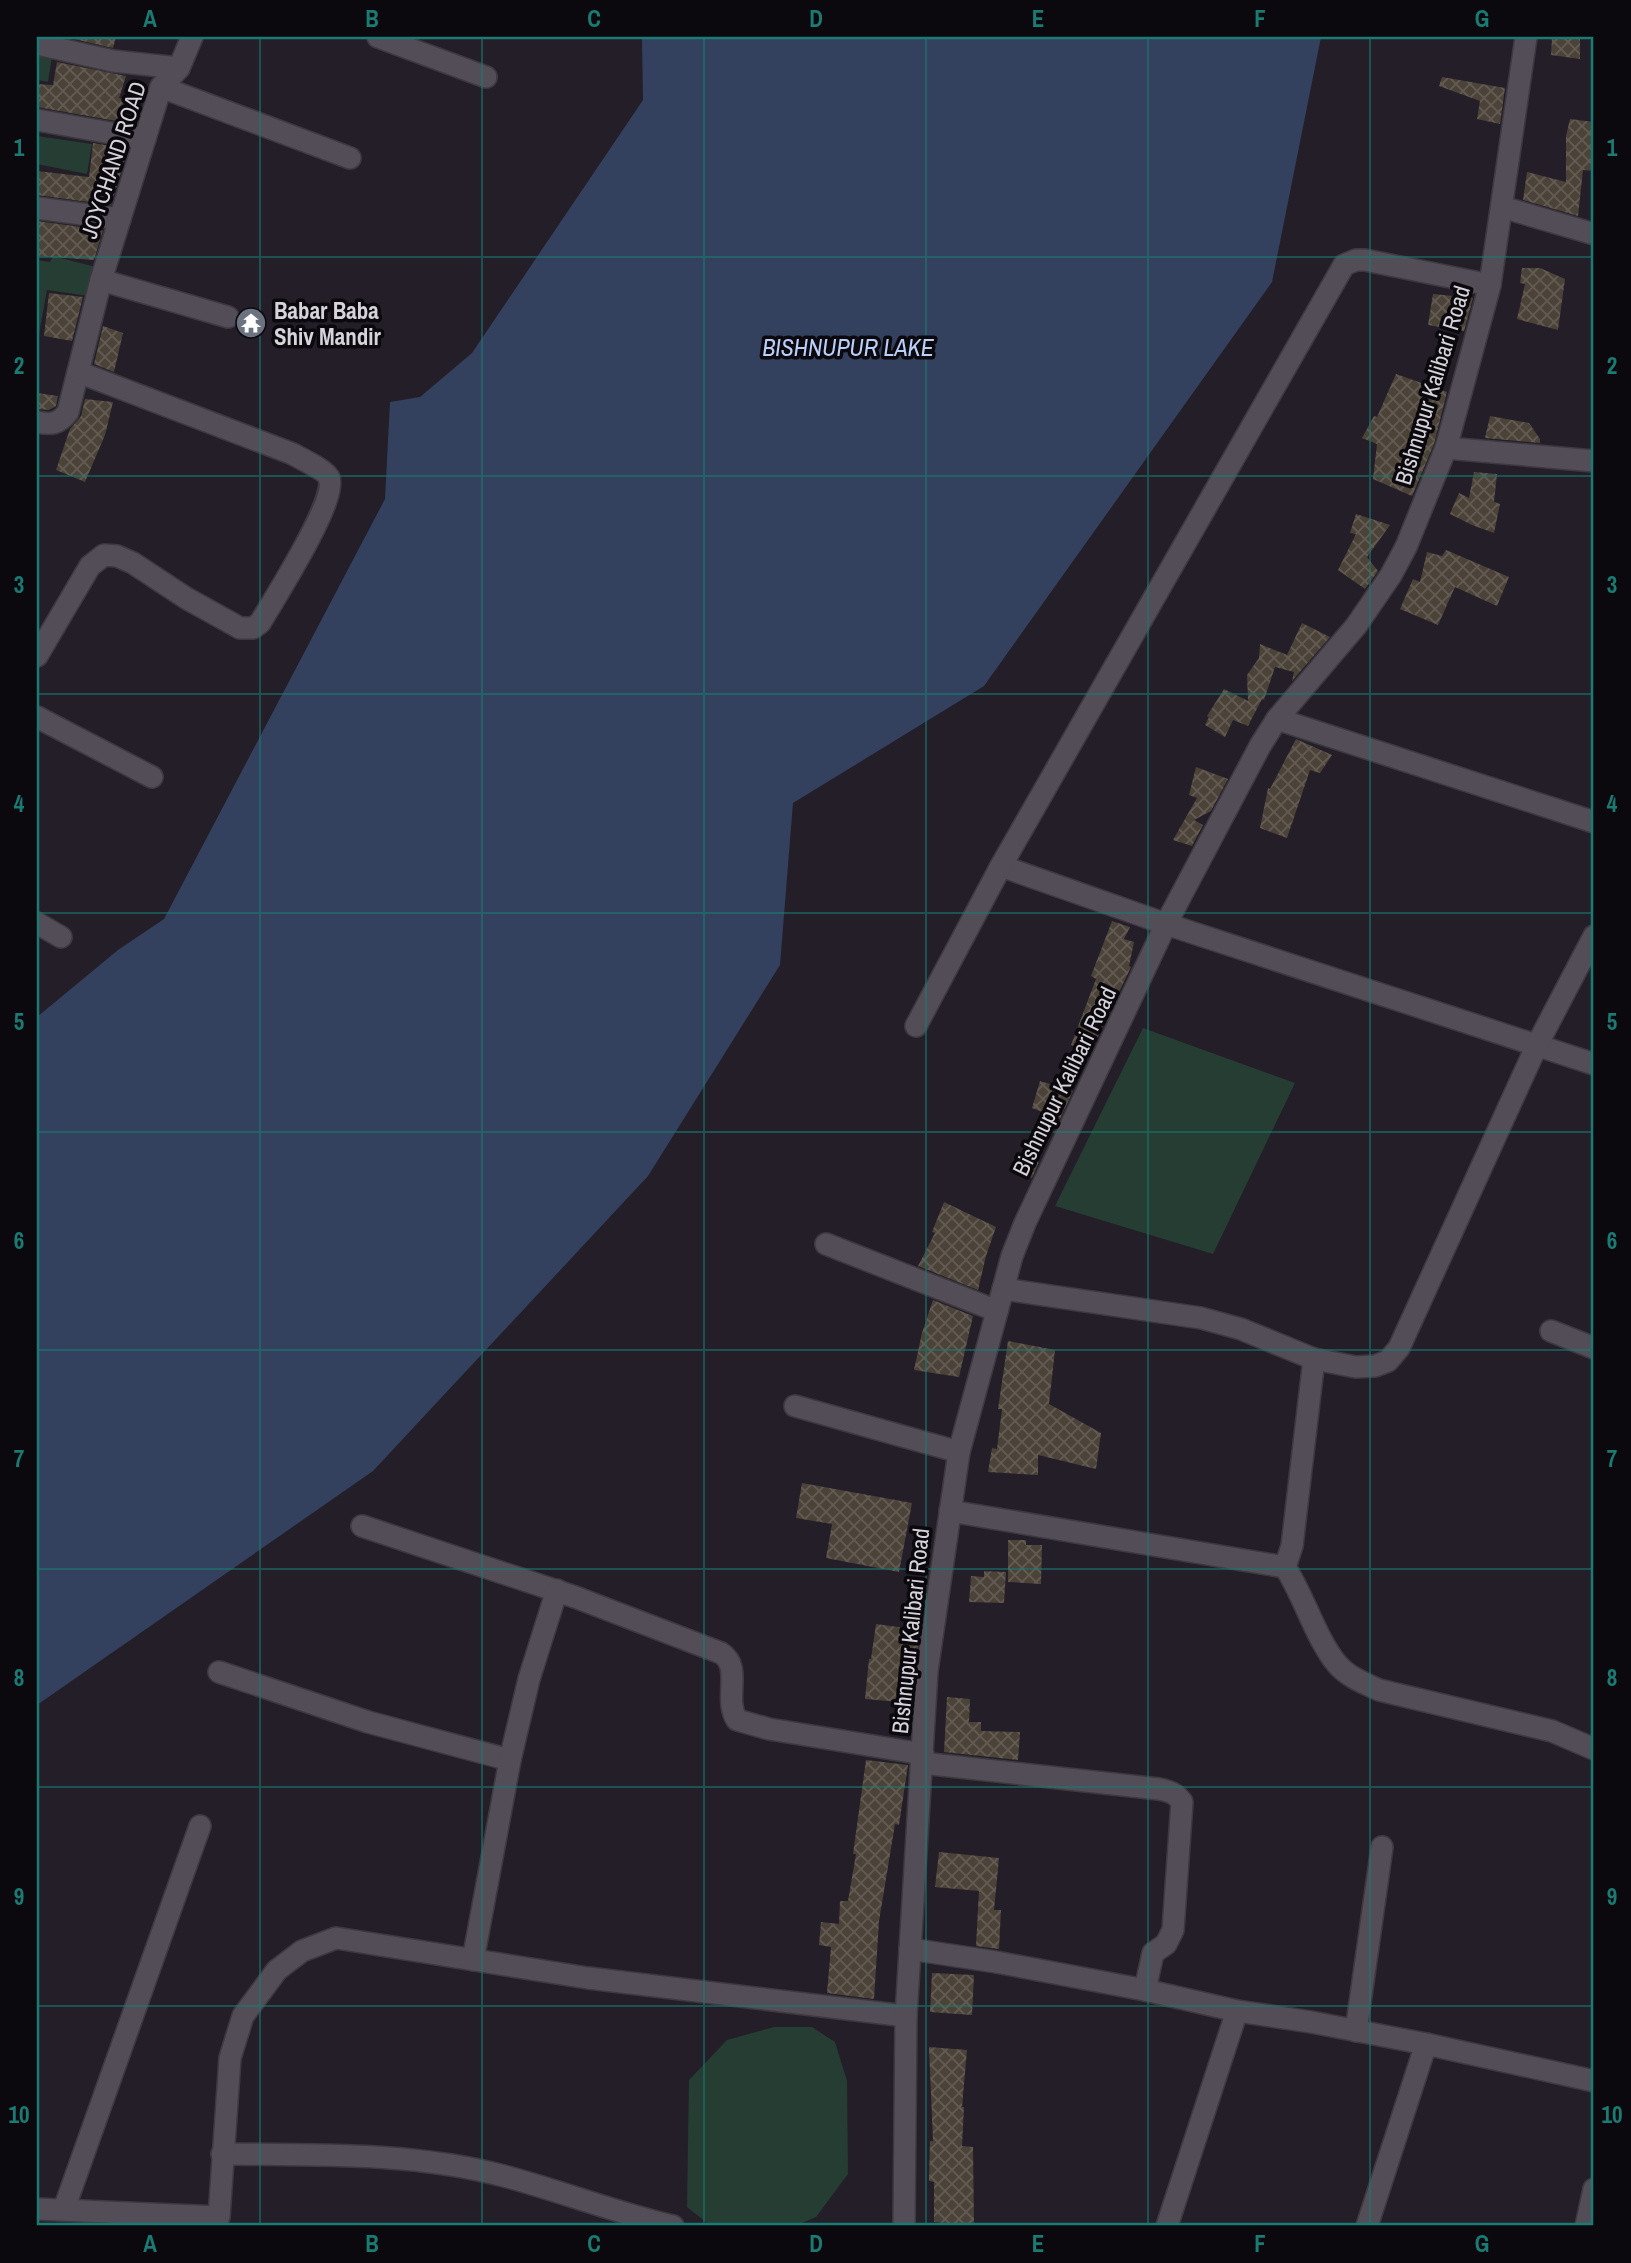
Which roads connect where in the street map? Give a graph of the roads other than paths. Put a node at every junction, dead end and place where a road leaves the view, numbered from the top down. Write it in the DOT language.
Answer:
graph roads {
  1 [pos="192,37"];
  2 [pos="378,37"];
  3 [pos="1526,37"];
  4 [pos="37,44"];
  5 [pos="179,68"];
  6 [pos="486,77"];
  7 [pos="161,86"];
  8 [pos="37,120"];
  9 [pos="145,139"];
  10 [pos="349,158"];
  11 [pos="1502,207"];
  12 [pos="37,208"];
  13 [pos="120,219"];
  14 [pos="1594,234"];
  15 [pos="101,280"];
  16 [pos="1490,285"];
  17 [pos="228,317"];
  18 [pos="78,372"];
  19 [pos="37,422"];
  20 [pos="1446,448"];
  21 [pos="1594,461"];
  22 [pos="37,656"];
  23 [pos="37,717"];
  24 [pos="1277,719"];
  25 [pos="152,777"];
  26 [pos="1594,822"];
  27 [pos="1001,866"];
  28 [pos="37,923"];
  29 [pos="1166,924"];
  30 [pos="1594,936"];
  31 [pos="61,937"];
  32 [pos="916,1026"];
  33 [pos="1537,1045"];
  34 [pos="1594,1064"];
  35 [pos="826,1244"];
  36 [pos="1003,1289"];
  37 [pos="997,1311"];
  38 [pos="1551,1331"];
  39 [pos="1592,1342"];
  40 [pos="1314,1359"];
  41 [pos="795,1406"];
  42 [pos="959,1452"];
  43 [pos="950,1511"];
  44 [pos="362,1526"];
  45 [pos="1285,1567"];
  46 [pos="557,1590"];
  47 [pos="219,1672"];
  48 [pos="1594,1749"];
  49 [pos="923,1758"];
  50 [pos="510,1760"];
  51 [pos="200,1826"];
  52 [pos="1382,1847"];
  53 [pos="910,1949"];
  54 [pos="473,1960"];
  55 [pos="1145,1990"];
  56 [pos="1237,2011"];
  57 [pos="906,2016"];
  58 [pos="1356,2031"];
  59 [pos="1426,2044"];
  60 [pos="1594,2081"];
  61 [pos="222,2154"];
  62 [pos="1594,2189"];
  63 [pos="37,2208"];
  64 [pos="64,2209"];
  65 [pos="219,2222"];
  66 [pos="673,2226"];
  67 [pos="904,2226"];
  68 [pos="1167,2226"];
  69 [pos="1367,2226"];
  70 [pos="1586,2226"];
  1 -- 5 [label="street"];
  2 -- 6 [label="street"];
  3 -- 11 [label="street, Bishnupur Kalibari Road"];
  4 -- 5 [label="street, JOYCHAND ROAD"];
  5 -- 7 [label="street, JOYCHAND ROAD"];
  7 -- 9 [label="street, JOYCHAND ROAD"];
  7 -- 10 [label="street"];
  8 -- 9 [label="street"];
  9 -- 13 [label="street, JOYCHAND ROAD"];
  11 -- 14 [label="street"];
  11 -- 16 [label="street, Bishnupur Kalibari Road"];
  12 -- 13 [label="street"];
  13 -- 15 [label="street, JOYCHAND ROAD"];
  15 -- 17 [label="street"];
  15 -- 18 [label="street, JOYCHAND ROAD"];
  16 -- 20 [label="street, Bishnupur Kalibari Road"];
  16 -- 27 [label="street"];
  18 -- 19 [label="street, JOYCHAND ROAD"];
  18 -- 22 [label="street"];
  20 -- 21 [label="street"];
  20 -- 24 [label="street, Bishnupur Kalibari Road"];
  23 -- 25 [label="street"];
  24 -- 26 [label="street"];
  24 -- 29 [label="street, Bishnupur Kalibari Road"];
  27 -- 29 [label="street"];
  27 -- 32 [label="street"];
  28 -- 31 [label="street"];
  29 -- 33 [label="street"];
  29 -- 36 [label="street, Bishnupur Kalibari Road"];
  30 -- 33 [label="street"];
  33 -- 34 [label="street"];
  33 -- 40 [label="street"];
  35 -- 37 [label="street"];
  36 -- 37 [label="street, Bishnupur Kalibari Road"];
  36 -- 40 [label="street"];
  37 -- 42 [label="street, Bishnupur Kalibari Road"];
  38 -- 39 [label="street"];
  40 -- 45 [label="street"];
  41 -- 42 [label="street"];
  42 -- 43 [label="street, Bishnupur Kalibari Road"];
  43 -- 45 [label="street"];
  43 -- 49 [label="street, Bishnupur Kalibari Road"];
  44 -- 46 [label="street"];
  45 -- 48 [label="street"];
  46 -- 49 [label="street"];
  46 -- 50 [label="street"];
  47 -- 50 [label="street"];
  49 -- 53 [label="street, Bishnupur Kalibari Road"];
  49 -- 55 [label="street"];
  50 -- 54 [label="street"];
  51 -- 64 [label="street"];
  52 -- 58 [label="street"];
  53 -- 55 [label="street"];
  53 -- 57 [label="street, Bishnupur Kalibari Road"];
  54 -- 57 [label="street"];
  54 -- 61 [label="street"];
  55 -- 56 [label="street"];
  56 -- 58 [label="street"];
  56 -- 68 [label="street"];
  57 -- 67 [label="street, Bishnupur Kalibari Road"];
  58 -- 59 [label="street"];
  59 -- 60 [label="street"];
  59 -- 69 [label="street"];
  61 -- 65 [label="street"];
  61 -- 66 [label="street"];
  62 -- 70 [label="street"];
  63 -- 64 [label="street"];
  64 -- 65 [label="street"];
}
